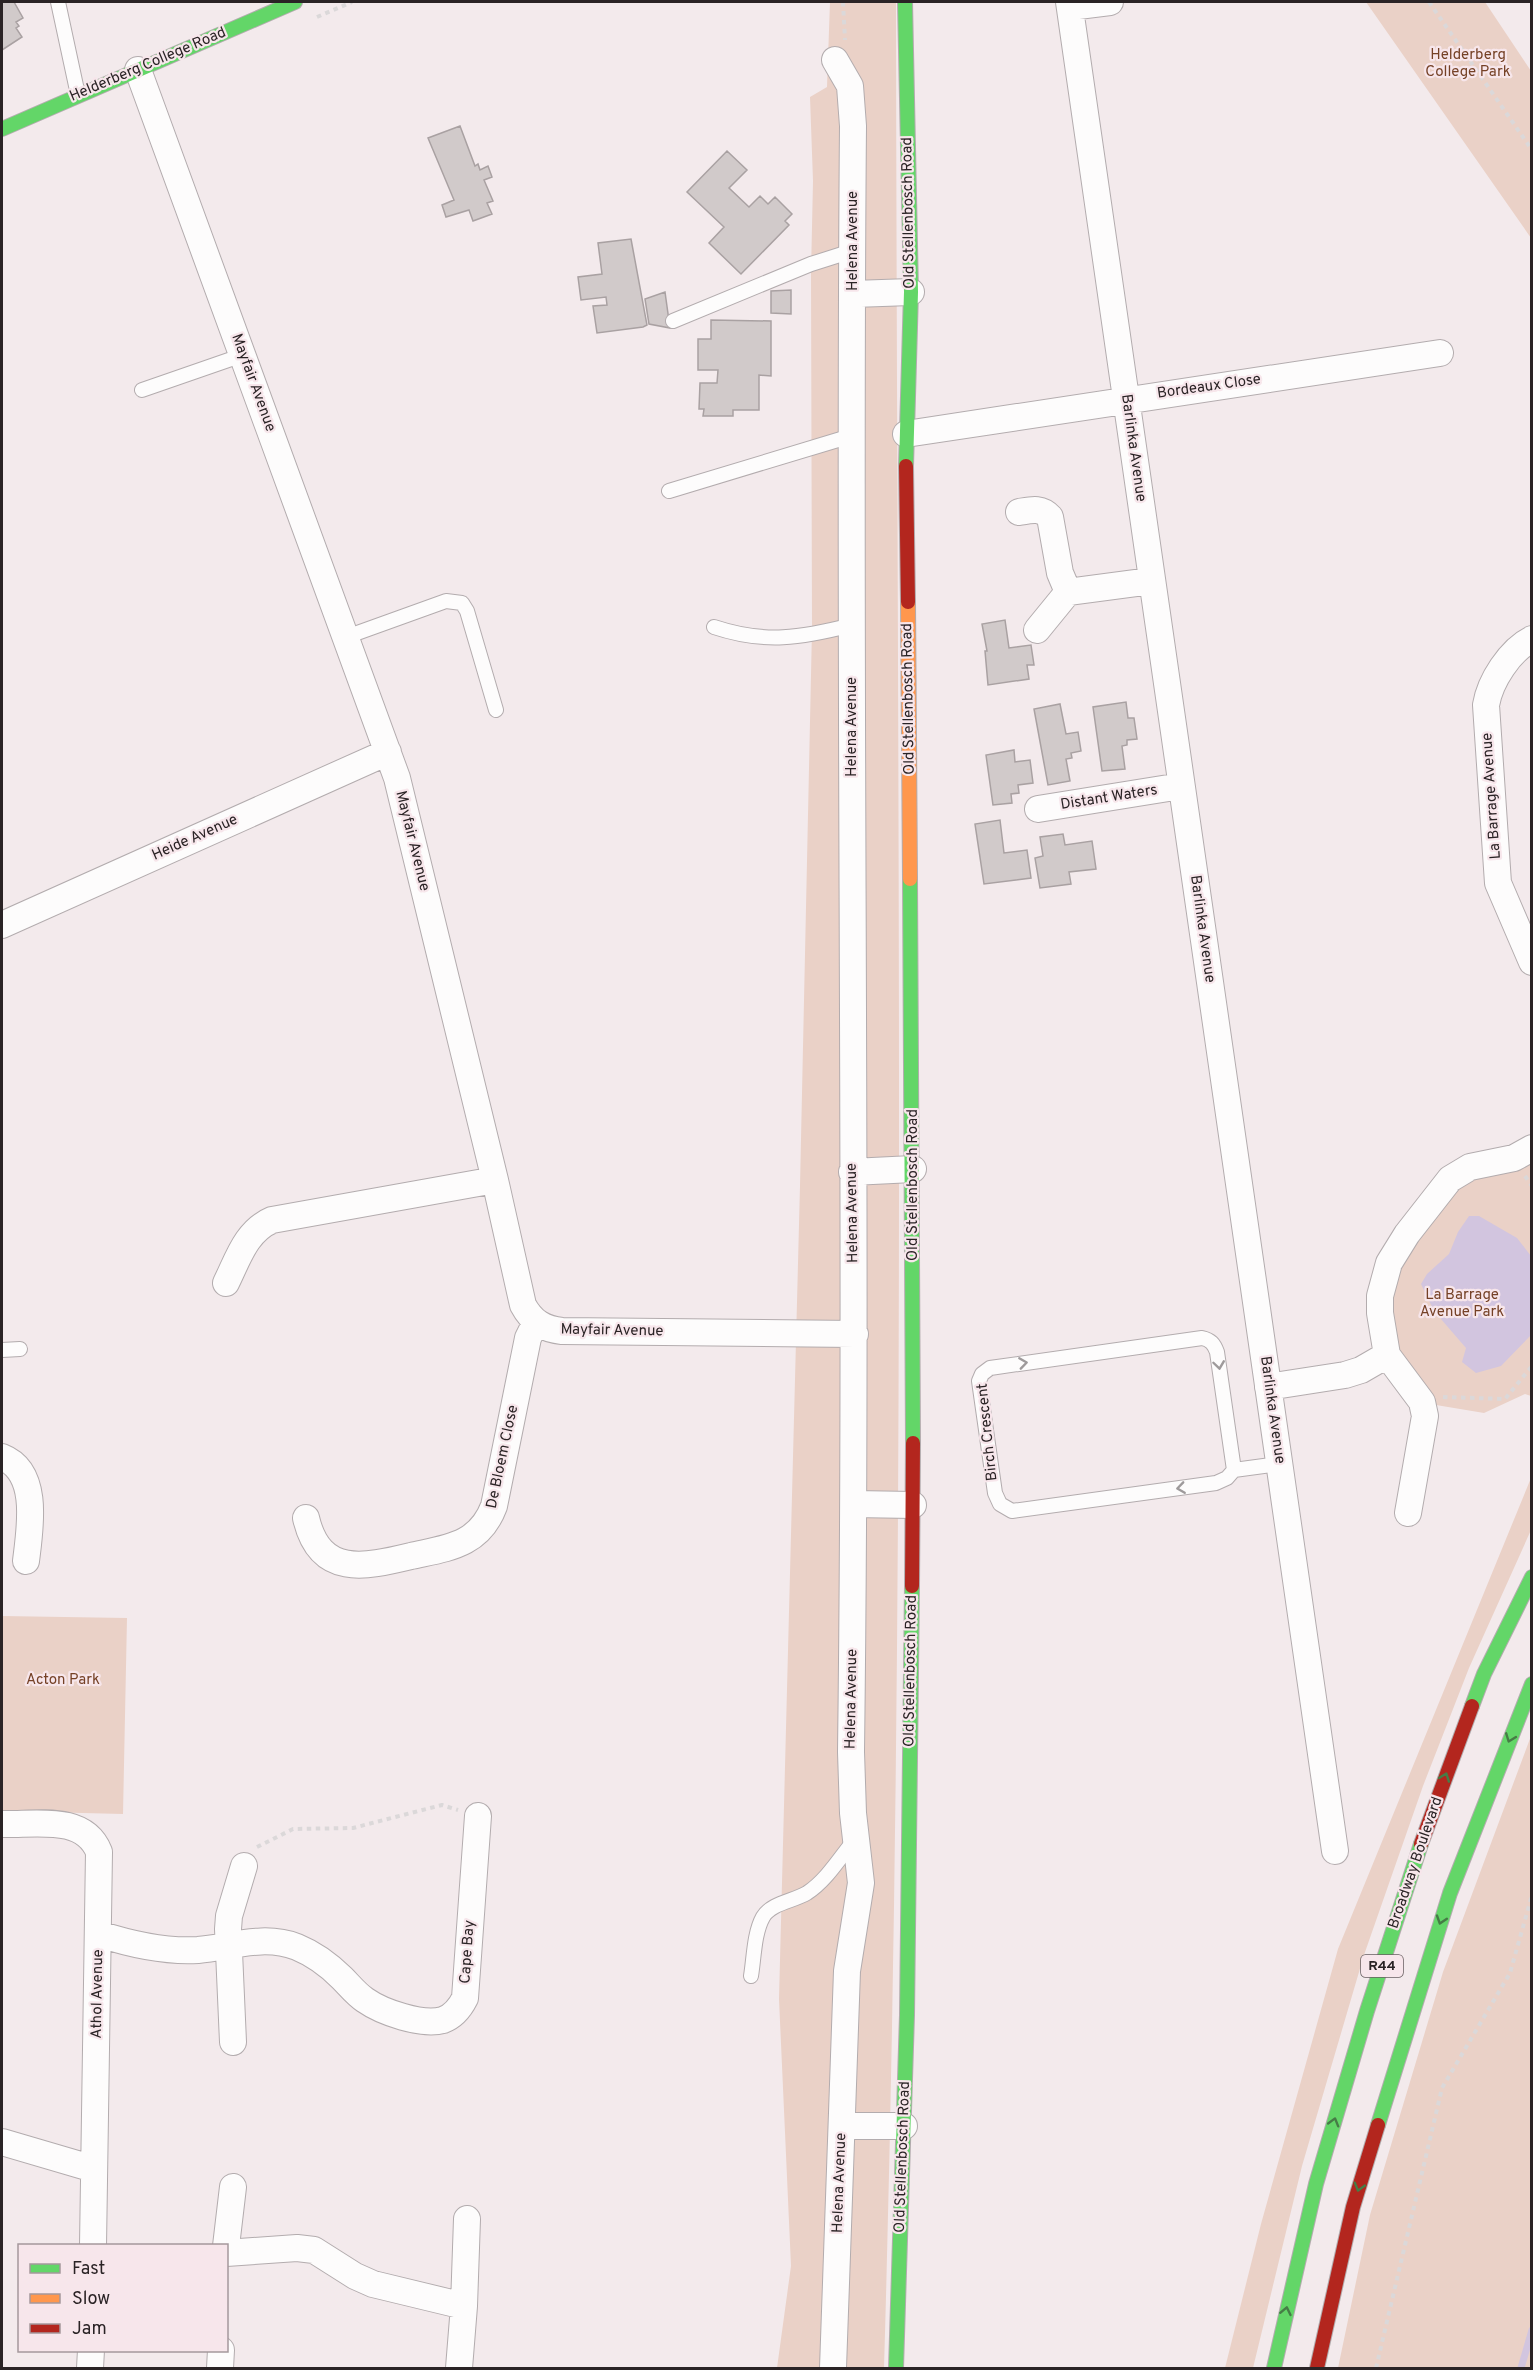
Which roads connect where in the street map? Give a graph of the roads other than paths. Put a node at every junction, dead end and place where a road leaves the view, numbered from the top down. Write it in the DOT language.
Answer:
graph roads {
  1 [pos="58,2"];
  2 [pos="295,2"];
  3 [pos="905,2"];
  4 [pos="1110,2"];
  5 [pos="1070,4"];
  6 [pos="835,60"];
  7 [pos="138,70"];
  8 [pos="78,95"];
  9 [pos="2,129"];
  10 [pos="852,251"];
  11 [pos="911,292"];
  12 [pos="853,294"];
  13 [pos="673,321"];
  14 [pos="1440,353"];
  15 [pos="243,355"];
  16 [pos="142,390"];
  17 [pos="1126,399"];
  18 [pos="906,434"];
  19 [pos="851,436"];
  20 [pos="669,491"];
  21 [pos="1019,512"];
  22 [pos="1151,581"];
  23 [pos="1068,592"];
  24 [pos="852,625"];
  25 [pos="714,627"];
  26 [pos="1037,630"];
  27 [pos="346,637"];
  28 [pos="1532,639"];
  29 [pos="496,710"];
  30 [pos="388,752"];
  31 [pos="1181,786"];
  32 [pos="1038,810"];
  33 [pos="2,924"];
  34 [pos="1532,962"];
  35 [pos="1532,1148"];
  36 [pos="914,1169"];
  37 [pos="852,1172"];
  38 [pos="495,1180"];
  39 [pos="226,1283"];
  40 [pos="536,1322"];
  41 [pos="855,1334"];
  42 [pos="20,1348"];
  43 [pos="2,1350"];
  44 [pos="1387,1355"];
  45 [pos="1268,1387"];
  46 [pos="2,1456"];
  47 [pos="1279,1464"];
  48 [pos="1234,1470"];
  49 [pos="854,1504"];
  50 [pos="913,1505"];
  51 [pos="1408,1513"];
  52 [pos="306,1518"];
  53 [pos="26,1561"];
  54 [pos="1532,1577"];
  55 [pos="1532,1684"];
  56 [pos="478,1816"];
  57 [pos="2,1824"];
  58 [pos="856,1838"];
  59 [pos="1335,1851"];
  60 [pos="244,1866"];
  61 [pos="99,1934"];
  62 [pos="229,1945"];
  63 [pos="751,1976"];
  64 [pos="233,2042"];
  65 [pos="843,2126"];
  66 [pos="903,2126"];
  67 [pos="2,2142"];
  68 [pos="94,2169"];
  69 [pos="233,2187"];
  70 [pos="467,2219"];
  71 [pos="93,2244"];
  72 [pos="226,2244"];
  73 [pos="228,2253"];
  74 [pos="464,2306"];
  75 [pos="91,2352"];
  76 [pos="221,2352"];
  77 [pos="90,2368"];
  78 [pos="220,2368"];
  79 [pos="459,2368"];
  80 [pos="833,2368"];
  81 [pos="896,2368"];
  82 [pos="1274,2368"];
  83 [pos="1317,2368"];
  1 -- 8 [label="lane"];
  2 -- 7 [label="street, Helderberg College Road"];
  3 -- 11 [label="street, Old Stellenbosch Road"];
  4 -- 5 [label="street, Barlinka Avenue"];
  5 -- 17 [label="street, Barlinka Avenue"];
  6 -- 10 [label="street, Helena Avenue"];
  7 -- 8 [label="street, Helderberg College Road"];
  7 -- 15 [label="street, Mayfair Avenue"];
  8 -- 9 [label="street, Helderberg College Road"];
  10 -- 12 [label="street, Helena Avenue"];
  10 -- 13 [label="lane"];
  11 -- 12 [label="street"];
  11 -- 18 [label="street, Old Stellenbosch Road"];
  12 -- 19 [label="street, Helena Avenue"];
  14 -- 17 [label="street, Bordeaux Close"];
  15 -- 16 [label="lane"];
  15 -- 27 [label="street, Mayfair Avenue"];
  17 -- 18 [label="street, Bordeaux Close"];
  17 -- 22 [label="street, Barlinka Avenue"];
  18 -- 36 [label="street, Old Stellenbosch Road"];
  19 -- 20 [label="lane"];
  19 -- 24 [label="street, Helena Avenue"];
  21 -- 23 [label="street"];
  22 -- 23 [label="street"];
  22 -- 31 [label="street, Barlinka Avenue"];
  23 -- 26 [label="street"];
  24 -- 25 [label="lane"];
  24 -- 37 [label="street, Helena Avenue"];
  27 -- 29 [label="lane"];
  27 -- 30 [label="street, Mayfair Avenue"];
  28 -- 34 [label="street, La Barrage Avenue"];
  30 -- 33 [label="street, Heide Avenue"];
  30 -- 38 [label="street, Mayfair Avenue"];
  31 -- 32 [label="street, Distant Waters"];
  31 -- 45 [label="street, Barlinka Avenue"];
  35 -- 44 [label="street"];
  36 -- 37 [label="street"];
  36 -- 50 [label="street, Old Stellenbosch Road"];
  37 -- 41 [label="street, Helena Avenue"];
  38 -- 39 [label="street"];
  38 -- 40 [label="street, Mayfair Avenue"];
  40 -- 41 [label="street, Mayfair Avenue"];
  40 -- 52 [label="street, De Bloem Close"];
  41 -- 49 [label="street, Helena Avenue"];
  42 -- 43 [label="lane"];
  44 -- 45 [label="street"];
  44 -- 51 [label="street"];
  45 -- 47 [label="street, Barlinka Avenue"];
  46 -- 53 [label="street"];
  47 -- 48 [label="lane, Birch Crescent"];
  47 -- 59 [label="street, Barlinka Avenue"];
  48 -- 48 [label="lane, Birch Crescent, one-way"];
  49 -- 50 [label="street"];
  49 -- 58 [label="street, Helena Avenue"];
  50 -- 66 [label="street, Old Stellenbosch Road"];
  82 -- 54 [label="street, Broadway Boulevard / R44, one-way"];
  55 -- 83 [label="street, R44, one-way"];
  56 -- 62 [label="street, Cape Bay"];
  57 -- 61 [label="street, Athol Avenue"];
  58 -- 63 [label="lane"];
  58 -- 65 [label="street, Helena Avenue"];
  60 -- 62 [label="street"];
  61 -- 62 [label="street, Cape Bay"];
  61 -- 68 [label="street, Athol Avenue"];
  62 -- 64 [label="street"];
  65 -- 66 [label="street"];
  65 -- 80 [label="street, Helena Avenue"];
  66 -- 81 [label="street, Old Stellenbosch Road"];
  67 -- 68 [label="street"];
  68 -- 71 [label="street, Athol Avenue"];
  69 -- 72 [label="street"];
  70 -- 74 [label="street"];
  73 -- 74 [label="street"];
  74 -- 79 [label="street"];
  75 -- 77 [label="street"];
  76 -- 78 [label="street"];
}
